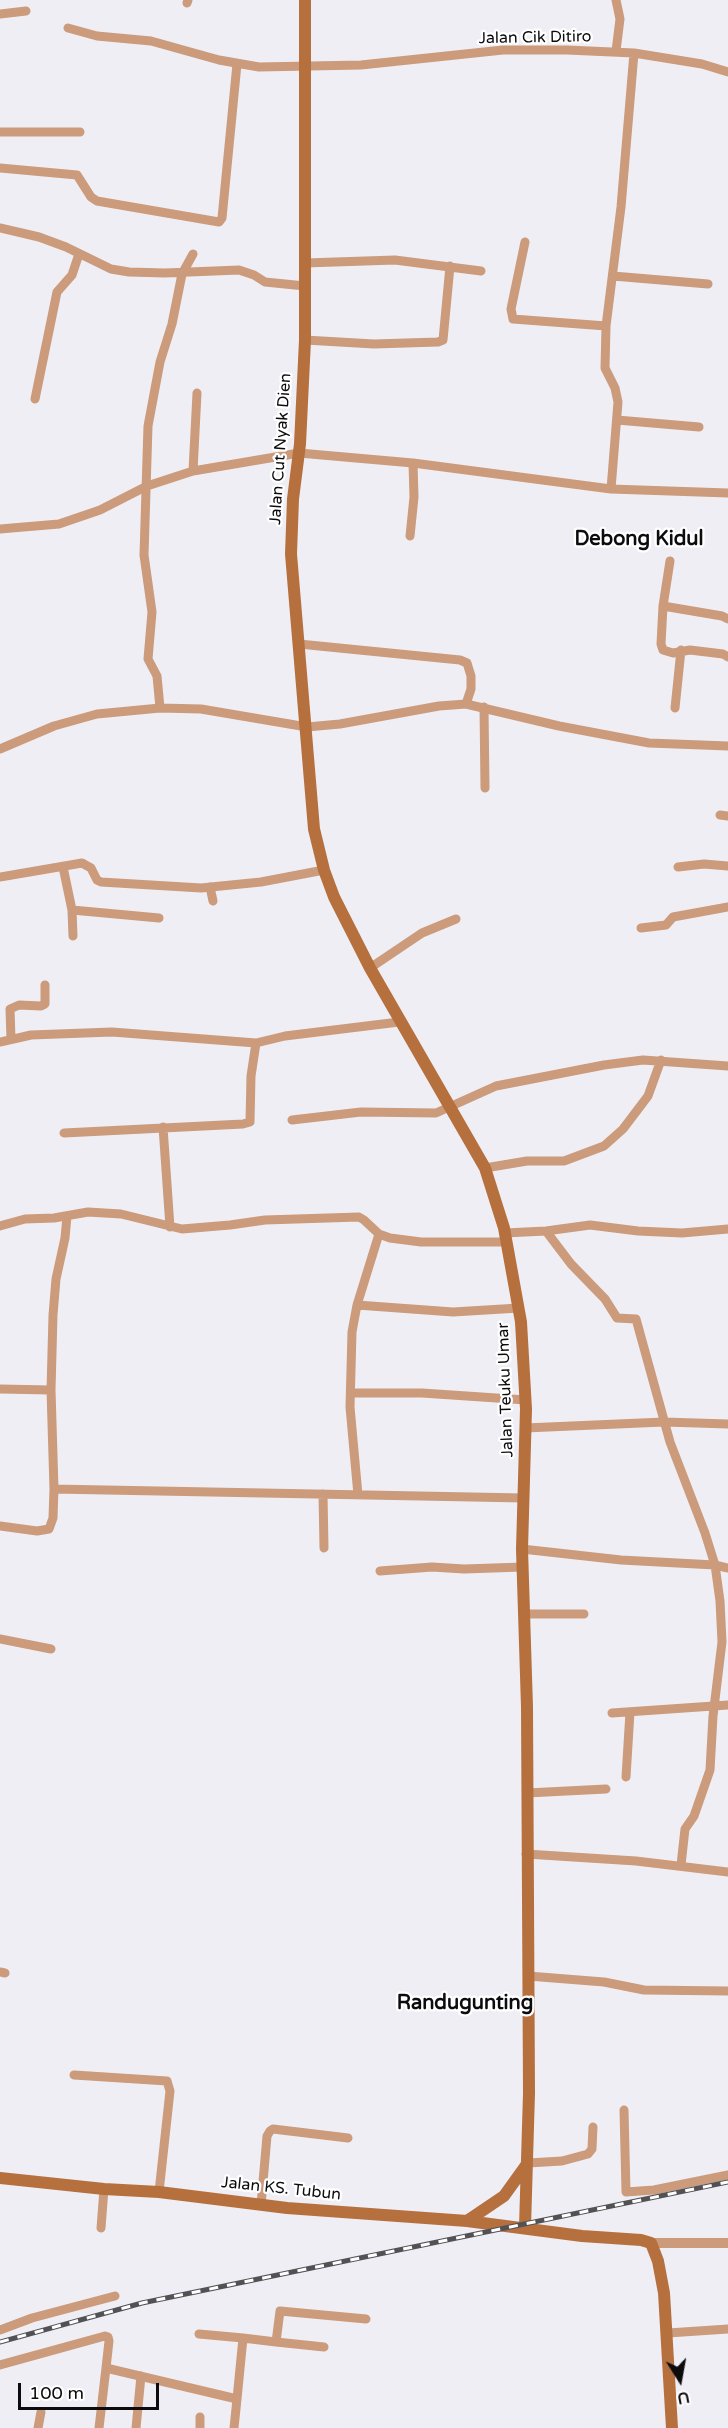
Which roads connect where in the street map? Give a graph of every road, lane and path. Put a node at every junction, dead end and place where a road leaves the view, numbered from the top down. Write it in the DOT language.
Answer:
graph roads {
  1 [pos="306,0"];
  2 [pos="616,0"];
  3 [pos="26,10"];
  4 [pos="0,14"];
  5 [pos="68,28"];
  6 [pos="616,51"];
  7 [pos="634,53"];
  8 [pos="237,64"];
  9 [pos="305,67"];
  10 [pos="728,72"];
  11 [pos="0,132"];
  12 [pos="80,132"];
  13 [pos="0,168"];
  14 [pos="0,228"];
  15 [pos="525,242"];
  16 [pos="79,254"];
  17 [pos="193,254"];
  18 [pos="305,263"];
  19 [pos="450,266"];
  20 [pos="183,272"];
  21 [pos="481,272"];
  22 [pos="613,276"];
  23 [pos="708,284"];
  24 [pos="305,286"];
  25 [pos="606,326"];
  26 [pos="304,340"];
  27 [pos="197,393"];
  28 [pos="35,399"];
  29 [pos="617,420"];
  30 [pos="699,427"];
  31 [pos="299,453"];
  32 [pos="412,463"];
  33 [pos="193,471"];
  34 [pos="147,486"];
  35 [pos="611,489"];
  36 [pos="728,494"];
  37 [pos="0,529"];
  38 [pos="410,536"];
  39 [pos="670,561"];
  40 [pos="663,606"];
  41 [pos="728,619"];
  42 [pos="299,644"];
  43 [pos="681,650"];
  44 [pos="728,657"];
  45 [pos="466,704"];
  46 [pos="484,707"];
  47 [pos="160,708"];
  48 [pos="675,708"];
  49 [pos="307,727"];
  50 [pos="728,746"];
  51 [pos="0,749"];
  52 [pos="485,788"];
  53 [pos="728,866"];
  54 [pos="63,867"];
  55 [pos="678,867"];
  56 [pos="324,870"];
  57 [pos="0,877"];
  58 [pos="210,887"];
  59 [pos="334,897"];
  60 [pos="213,901"];
  61 [pos="728,907"];
  62 [pos="72,910"];
  63 [pos="159,918"];
  64 [pos="456,920"];
  65 [pos="641,928"];
  66 [pos="73,936"];
  67 [pos="370,968"];
  68 [pos="45,985"];
  69 [pos="399,1022"];
  70 [pos="11,1039"];
  71 [pos="0,1042"];
  72 [pos="256,1043"];
  73 [pos="661,1060"];
  74 [pos="728,1066"];
  75 [pos="450,1106"];
  76 [pos="292,1120"];
  77 [pos="163,1127"];
  78 [pos="64,1133"];
  79 [pos="485,1168"];
  80 [pos="67,1216"];
  81 [pos="0,1226"];
  82 [pos="170,1227"];
  83 [pos="728,1229"];
  84 [pos="546,1231"];
  85 [pos="379,1234"];
  86 [pos="506,1237"];
  87 [pos="357,1305"];
  88 [pos="519,1308"];
  89 [pos="0,1389"];
  90 [pos="51,1390"];
  91 [pos="351,1393"];
  92 [pos="525,1400"];
  93 [pos="664,1422"];
  94 [pos="728,1424"];
  95 [pos="525,1428"];
  96 [pos="54,1489"];
  97 [pos="323,1494"];
  98 [pos="358,1495"];
  99 [pos="525,1498"];
  100 [pos="0,1526"];
  101 [pos="324,1548"];
  102 [pos="522,1549"];
  103 [pos="715,1565"];
  104 [pos="523,1567"];
  105 [pos="728,1568"];
  106 [pos="380,1571"];
  107 [pos="525,1614"];
  108 [pos="584,1614"];
  109 [pos="0,1639"];
  110 [pos="51,1649"];
  111 [pos="728,1705"];
  112 [pos="715,1706"];
  113 [pos="630,1712"];
  114 [pos="612,1713"];
  115 [pos="626,1777"];
  116 [pos="606,1789"];
  117 [pos="527,1793"];
  118 [pos="526,1854"];
  119 [pos="681,1865"];
  120 [pos="728,1872"];
  121 [pos="528,1976"];
  122 [pos="728,1991"];
  123 [pos="74,2075"];
  124 [pos="624,2110"];
  125 [pos="593,2127"];
  126 [pos="348,2138"];
  127 [pos="528,2163"];
  128 [pos="728,2175"];
  129 [pos="0,2178"];
  130 [pos="104,2189"];
  131 [pos="159,2192"];
  132 [pos="261,2205"];
  133 [pos="467,2220"];
  134 [pos="525,2227"];
  135 [pos="101,2228"];
  136 [pos="651,2243"];
  137 [pos="728,2243"];
  138 [pos="115,2296"];
  139 [pos="366,2319"];
  140 [pos="728,2329"];
  141 [pos="0,2330"];
  142 [pos="668,2333"];
  143 [pos="199,2334"];
  144 [pos="243,2338"];
  145 [pos="276,2342"];
  146 [pos="324,2347"];
  147 [pos="0,2365"];
  148 [pos="106,2368"];
  149 [pos="141,2376"];
  150 [pos="237,2399"];
  151 [pos="41,2412"];
  152 [pos="200,2417"];
  153 [pos="38,2428"];
  154 [pos="99,2428"];
  155 [pos="136,2428"];
  156 [pos="200,2428"];
  157 [pos="234,2428"];
  158 [pos="672,2428"];
  1 -- 9 [label="main road, Jalan Cut Nyak Dien"];
  2 -- 6 [label="street"];
  3 -- 4 [label="street"];
  5 -- 8 [label="street, Jalan Cik Ditiro"];
  6 -- 7 [label="street, Jalan Cik Ditiro"];
  6 -- 9 [label="street, Jalan Cik Ditiro"];
  7 -- 10 [label="street, Jalan Cik Ditiro"];
  7 -- 22 [label="street"];
  8 -- 9 [label="street, Jalan Cik Ditiro"];
  8 -- 13 [label="street"];
  9 -- 18 [label="main road, Jalan Cut Nyak Dien"];
  11 -- 12 [label="street"];
  14 -- 16 [label="street"];
  15 -- 25 [label="street"];
  16 -- 20 [label="street"];
  16 -- 28 [label="street"];
  17 -- 20 [label="street"];
  18 -- 19 [label="street"];
  18 -- 24 [label="main road, Jalan Cut Nyak Dien"];
  19 -- 21 [label="street"];
  19 -- 26 [label="street"];
  20 -- 24 [label="street"];
  20 -- 34 [label="street"];
  22 -- 23 [label="street"];
  22 -- 25 [label="street"];
  24 -- 26 [label="main road, Jalan Cut Nyak Dien"];
  25 -- 29 [label="street"];
  26 -- 31 [label="main road, Jalan Cut Nyak Dien"];
  27 -- 33 [label="street"];
  29 -- 30 [label="street"];
  29 -- 35 [label="street"];
  31 -- 32 [label="street"];
  31 -- 33 [label="street"];
  31 -- 42 [label="main road, Jalan Cut Nyak Dien"];
  32 -- 35 [label="street"];
  32 -- 38 [label="street"];
  33 -- 34 [label="street"];
  34 -- 37 [label="street"];
  34 -- 47 [label="street"];
  35 -- 36 [label="street"];
  39 -- 40 [label="street"];
  40 -- 41 [label="street"];
  40 -- 43 [label="street"];
  42 -- 45 [label="street"];
  42 -- 49 [label="main road, Jalan Cut Nyak Dien"];
  43 -- 44 [label="street"];
  43 -- 48 [label="street"];
  45 -- 46 [label="street"];
  45 -- 49 [label="street"];
  46 -- 50 [label="street"];
  46 -- 52 [label="street"];
  47 -- 49 [label="street"];
  47 -- 51 [label="street"];
  49 -- 56 [label="main road, Jalan Cut Nyak Dien"];
  53 -- 55 [label="street"];
  54 -- 57 [label="street"];
  54 -- 58 [label="street"];
  54 -- 62 [label="street"];
  56 -- 58 [label="street"];
  56 -- 59 [label="main road, Jalan Cut Nyak Dien"];
  58 -- 60 [label="street"];
  59 -- 67 [label="main road, Jalan Teuku Umar"];
  61 -- 65 [label="street"];
  62 -- 63 [label="street"];
  62 -- 66 [label="street"];
  64 -- 67 [label="street"];
  67 -- 69 [label="main road, Jalan Teuku Umar"];
  68 -- 70 [label="street"];
  69 -- 72 [label="street"];
  69 -- 75 [label="main road, Jalan Teuku Umar"];
  70 -- 71 [label="street"];
  70 -- 72 [label="street"];
  72 -- 77 [label="street"];
  73 -- 74 [label="street"];
  73 -- 75 [label="street"];
  73 -- 79 [label="street"];
  75 -- 76 [label="street"];
  75 -- 79 [label="main road, Jalan Teuku Umar"];
  77 -- 78 [label="street"];
  77 -- 82 [label="street"];
  79 -- 86 [label="main road, Jalan Teuku Umar"];
  80 -- 81 [label="street"];
  80 -- 82 [label="street"];
  80 -- 90 [label="street"];
  82 -- 85 [label="street"];
  83 -- 84 [label="street"];
  84 -- 86 [label="street"];
  84 -- 93 [label="street"];
  85 -- 86 [label="street"];
  85 -- 87 [label="street"];
  86 -- 88 [label="main road, Jalan Teuku Umar"];
  87 -- 88 [label="street"];
  87 -- 91 [label="street"];
  88 -- 92 [label="main road, Jalan Teuku Umar"];
  89 -- 90 [label="street"];
  90 -- 96 [label="street"];
  91 -- 92 [label="street"];
  91 -- 98 [label="street"];
  92 -- 95 [label="main road, Jalan Teuku Umar"];
  93 -- 94 [label="street"];
  93 -- 95 [label="street"];
  93 -- 103 [label="street"];
  95 -- 99 [label="main road, Jalan Teuku Umar"];
  96 -- 97 [label="street"];
  96 -- 100 [label="street"];
  97 -- 98 [label="street"];
  97 -- 101 [label="street"];
  98 -- 99 [label="street"];
  99 -- 102 [label="main road, Jalan Teuku Umar"];
  102 -- 103 [label="street"];
  102 -- 104 [label="main road, Jalan Teuku Umar"];
  103 -- 105 [label="street"];
  103 -- 112 [label="street"];
  104 -- 106 [label="street"];
  104 -- 107 [label="main road, Jalan Teuku Umar"];
  107 -- 108 [label="street"];
  107 -- 117 [label="main road, Jalan Teuku Umar"];
  109 -- 110 [label="street"];
  111 -- 112 [label="street"];
  112 -- 113 [label="street"];
  112 -- 119 [label="street"];
  113 -- 114 [label="street"];
  113 -- 115 [label="street"];
  116 -- 117 [label="street"];
  117 -- 118 [label="main road, Jalan Teuku Umar"];
  118 -- 119 [label="street"];
  118 -- 121 [label="main road, Jalan Teuku Umar"];
  119 -- 120 [label="street"];
  121 -- 122 [label="street"];
  121 -- 127 [label="main road, Jalan Teuku Umar"];
  123 -- 131 [label="street"];
  124 -- 128 [label="street"];
  125 -- 127 [label="street"];
  126 -- 132 [label="street"];
  127 -- 133 [label="main road"];
  127 -- 134 [label="main road, Jalan Teuku Umar"];
  129 -- 130 [label="main road, Jalan KS. Tubun"];
  130 -- 131 [label="main road, Jalan KS. Tubun"];
  130 -- 135 [label="street"];
  131 -- 132 [label="main road, Jalan KS. Tubun"];
  132 -- 133 [label="main road, Jalan KS. Tubun"];
  133 -- 134 [label="main road, Jalan KS. Tubun"];
  134 -- 136 [label="main road, Jalan KS. Tubun"];
  136 -- 137 [label="street"];
  136 -- 142 [label="main road"];
  138 -- 141 [label="street"];
  139 -- 145 [label="street"];
  140 -- 142 [label="street"];
  142 -- 158 [label="main road"];
  143 -- 144 [label="street"];
  144 -- 145 [label="street"];
  144 -- 150 [label="street"];
  145 -- 146 [label="street"];
  147 -- 148 [label="street"];
  148 -- 149 [label="street"];
  148 -- 154 [label="street"];
  149 -- 150 [label="street"];
  149 -- 155 [label="street"];
  150 -- 157 [label="street"];
  151 -- 153 [label="street"];
  152 -- 156 [label="street"];
}
